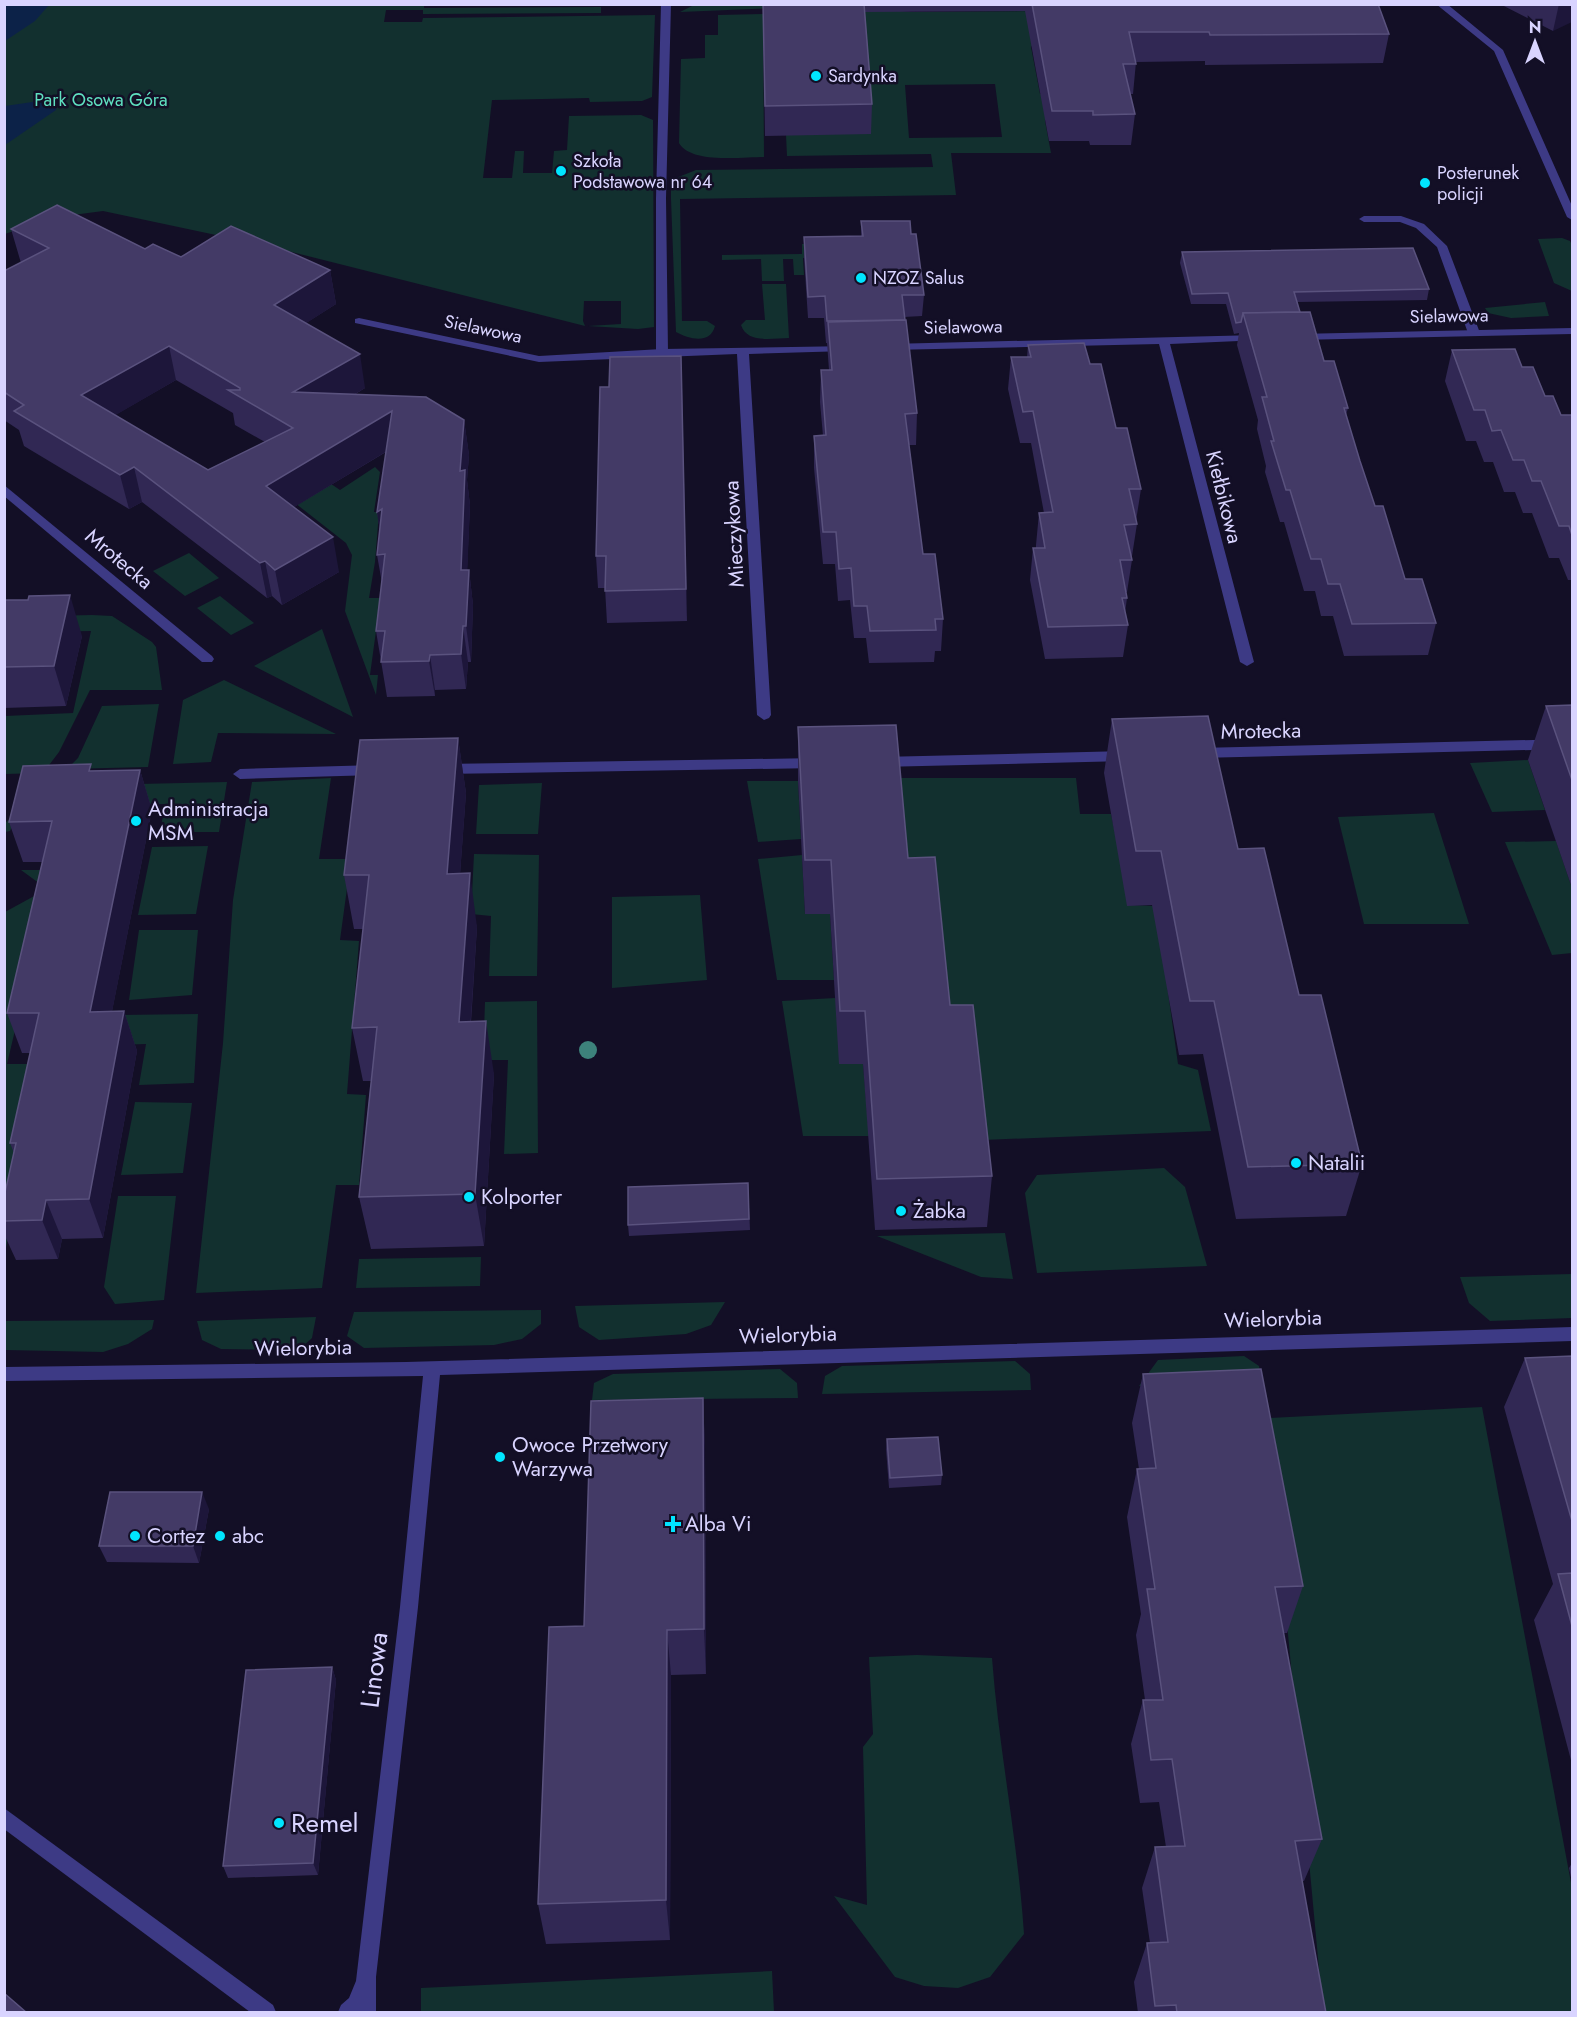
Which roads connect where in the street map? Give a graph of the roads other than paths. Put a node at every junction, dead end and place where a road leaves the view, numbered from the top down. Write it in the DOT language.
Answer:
graph roads {
  1 [pos="1440,4"];
  2 [pos="670,6"];
  3 [pos="1572,217"];
  4 [pos="1364,219"];
  5 [pos="359,321"];
  6 [pos="1572,331"];
  7 [pos="1474,333"];
  8 [pos="1265,338"];
  9 [pos="1288,338"];
  10 [pos="1164,342"];
  11 [pos="854,347"];
  12 [pos="878,347"];
  13 [pos="743,351"];
  14 [pos="662,352"];
  15 [pos="4,489"];
  16 [pos="207,659"];
  17 [pos="1247,662"];
  18 [pos="764,715"];
  19 [pos="1572,744"];
  20 [pos="1189,754"];
  21 [pos="1142,755"];
  22 [pos="861,762"];
  23 [pos="827,763"];
  24 [pos="429,769"];
  25 [pos="394,770"];
  26 [pos="240,774"];
  27 [pos="1572,1334"];
  28 [pos="432,1369"];
  29 [pos="4,1374"];
  30 [pos="4,1817"];
  31 [pos="366,1977"];
  32 [pos="266,2013"];
  33 [pos="348,2013"];
  34 [pos="366,2013"];
  1 -- 3 [label="street"];
  2 -- 14 [label="street"];
  4 -- 7 [label="street"];
  5 -- 14 [label="street, Sielawowa"];
  6 -- 7 [label="street, Sielawowa"];
  7 -- 9 [label="street, Sielawowa"];
  8 -- 10 [label="street, Sielawowa"];
  10 -- 12 [label="street, Sielawowa"];
  10 -- 17 [label="street, Kiełbikowa"];
  11 -- 13 [label="street, Sielawowa"];
  13 -- 14 [label="street, Sielawowa"];
  13 -- 18 [label="street, Mieczykowa"];
  15 -- 16 [label="street, Mrotecka"];
  19 -- 20 [label="street, Mrotecka"];
  21 -- 22 [label="street"];
  23 -- 24 [label="street"];
  25 -- 26 [label="street"];
  27 -- 28 [label="street, Wielorybia"];
  28 -- 29 [label="street, Wielorybia"];
  28 -- 31 [label="street, Linowa"];
  30 -- 32 [label="street"];
  31 -- 33 [label="street, Linowa"];
  31 -- 34 [label="street, Linowa"];
}
